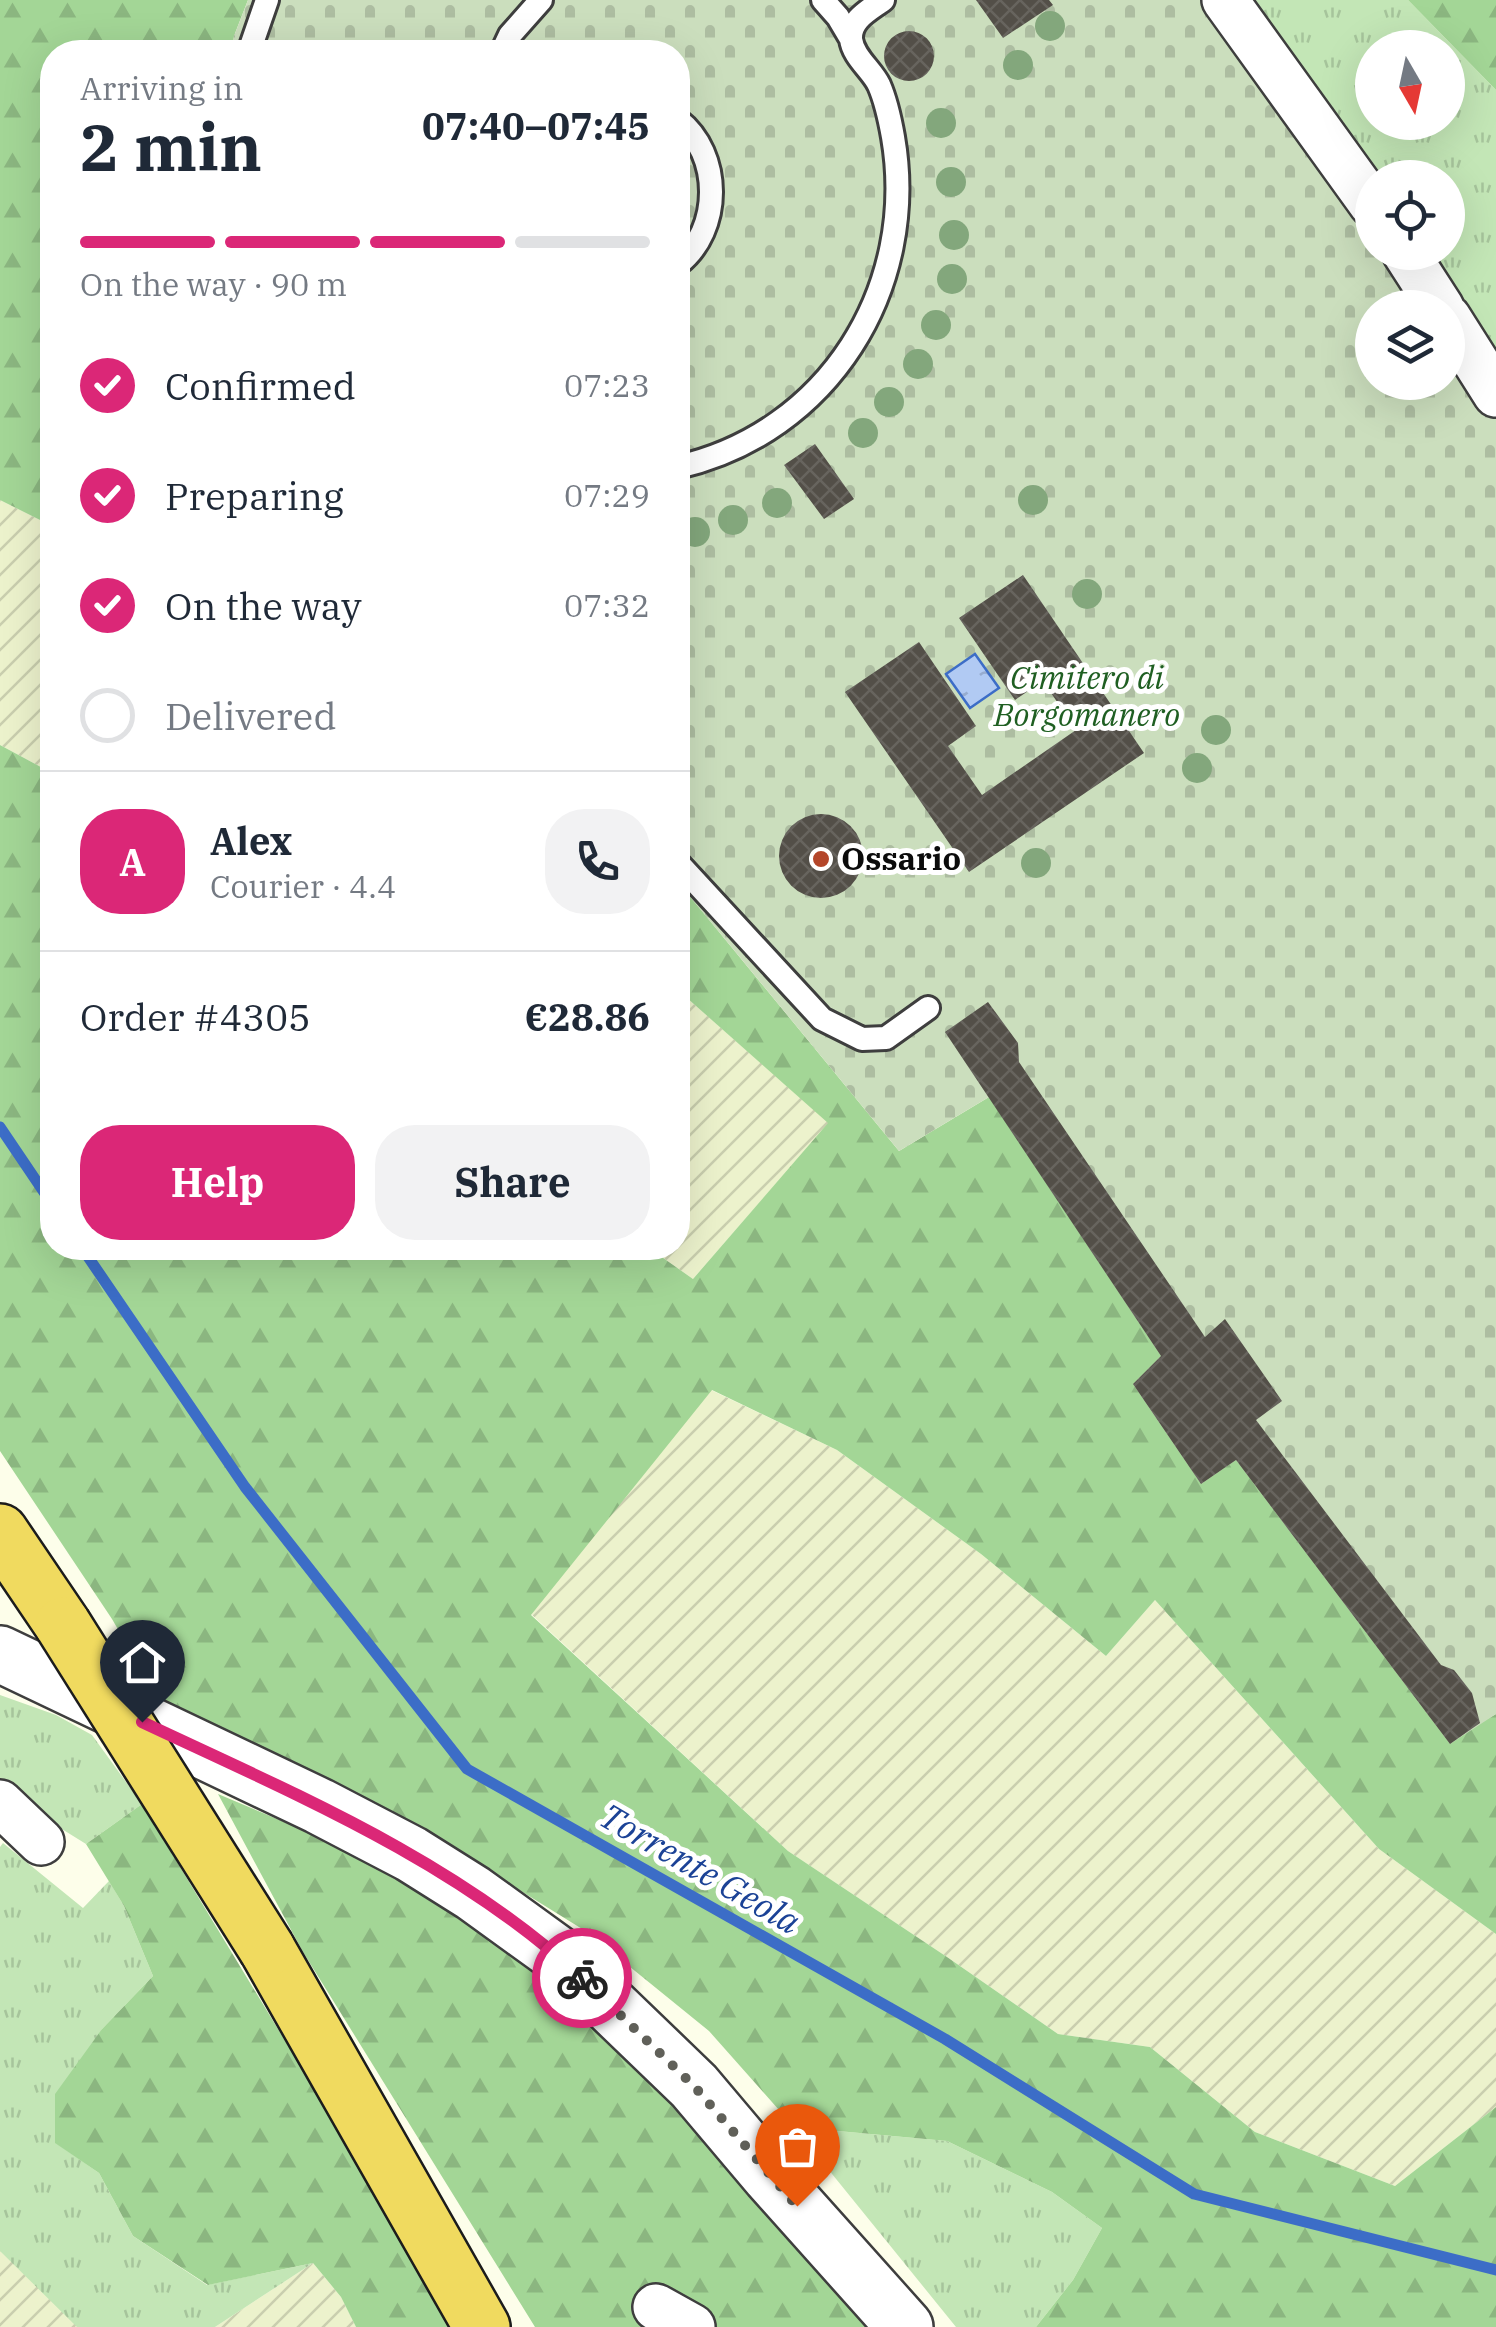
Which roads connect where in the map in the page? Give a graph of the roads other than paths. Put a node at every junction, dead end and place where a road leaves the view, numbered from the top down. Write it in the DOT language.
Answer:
graph roads {
  1 [pos="267,0"];
  2 [pos="540,0"];
  3 [pos="823,0"];
  4 [pos="883,0"];
  5 [pos="1225,0"];
  6 [pos="851,39"];
  7 [pos="254,40"];
  8 [pos="508,40"];
  9 [pos="690,132"];
  10 [pos="1355,180"];
  11 [pos="690,251"];
  12 [pos="1465,345"];
  13 [pos="1496,394"];
  14 [pos="690,465"];
  15 [pos="690,876"];
  16 [pos="928,1008"];
  17 [pos="0,1532"];
  18 [pos="0,1654"];
  19 [pos="0,1804"];
  20 [pos="41,1842"];
  21 [pos="482,2327"];
  22 [pos="905,2327"];
  1 -- 7 [label="lane"];
  2 -- 8 [label="lane"];
  3 -- 6 [label="lane"];
  4 -- 6 [label="lane"];
  5 -- 10 [label="street"];
  6 -- 14 [label="lane"];
  9 -- 11 [label="lane"];
  12 -- 13 [label="street"];
  15 -- 16 [label="lane"];
  17 -- 21 [label="highway, bridge"];
  18 -- 22 [label="street"];
  19 -- 20 [label="street"];
}
